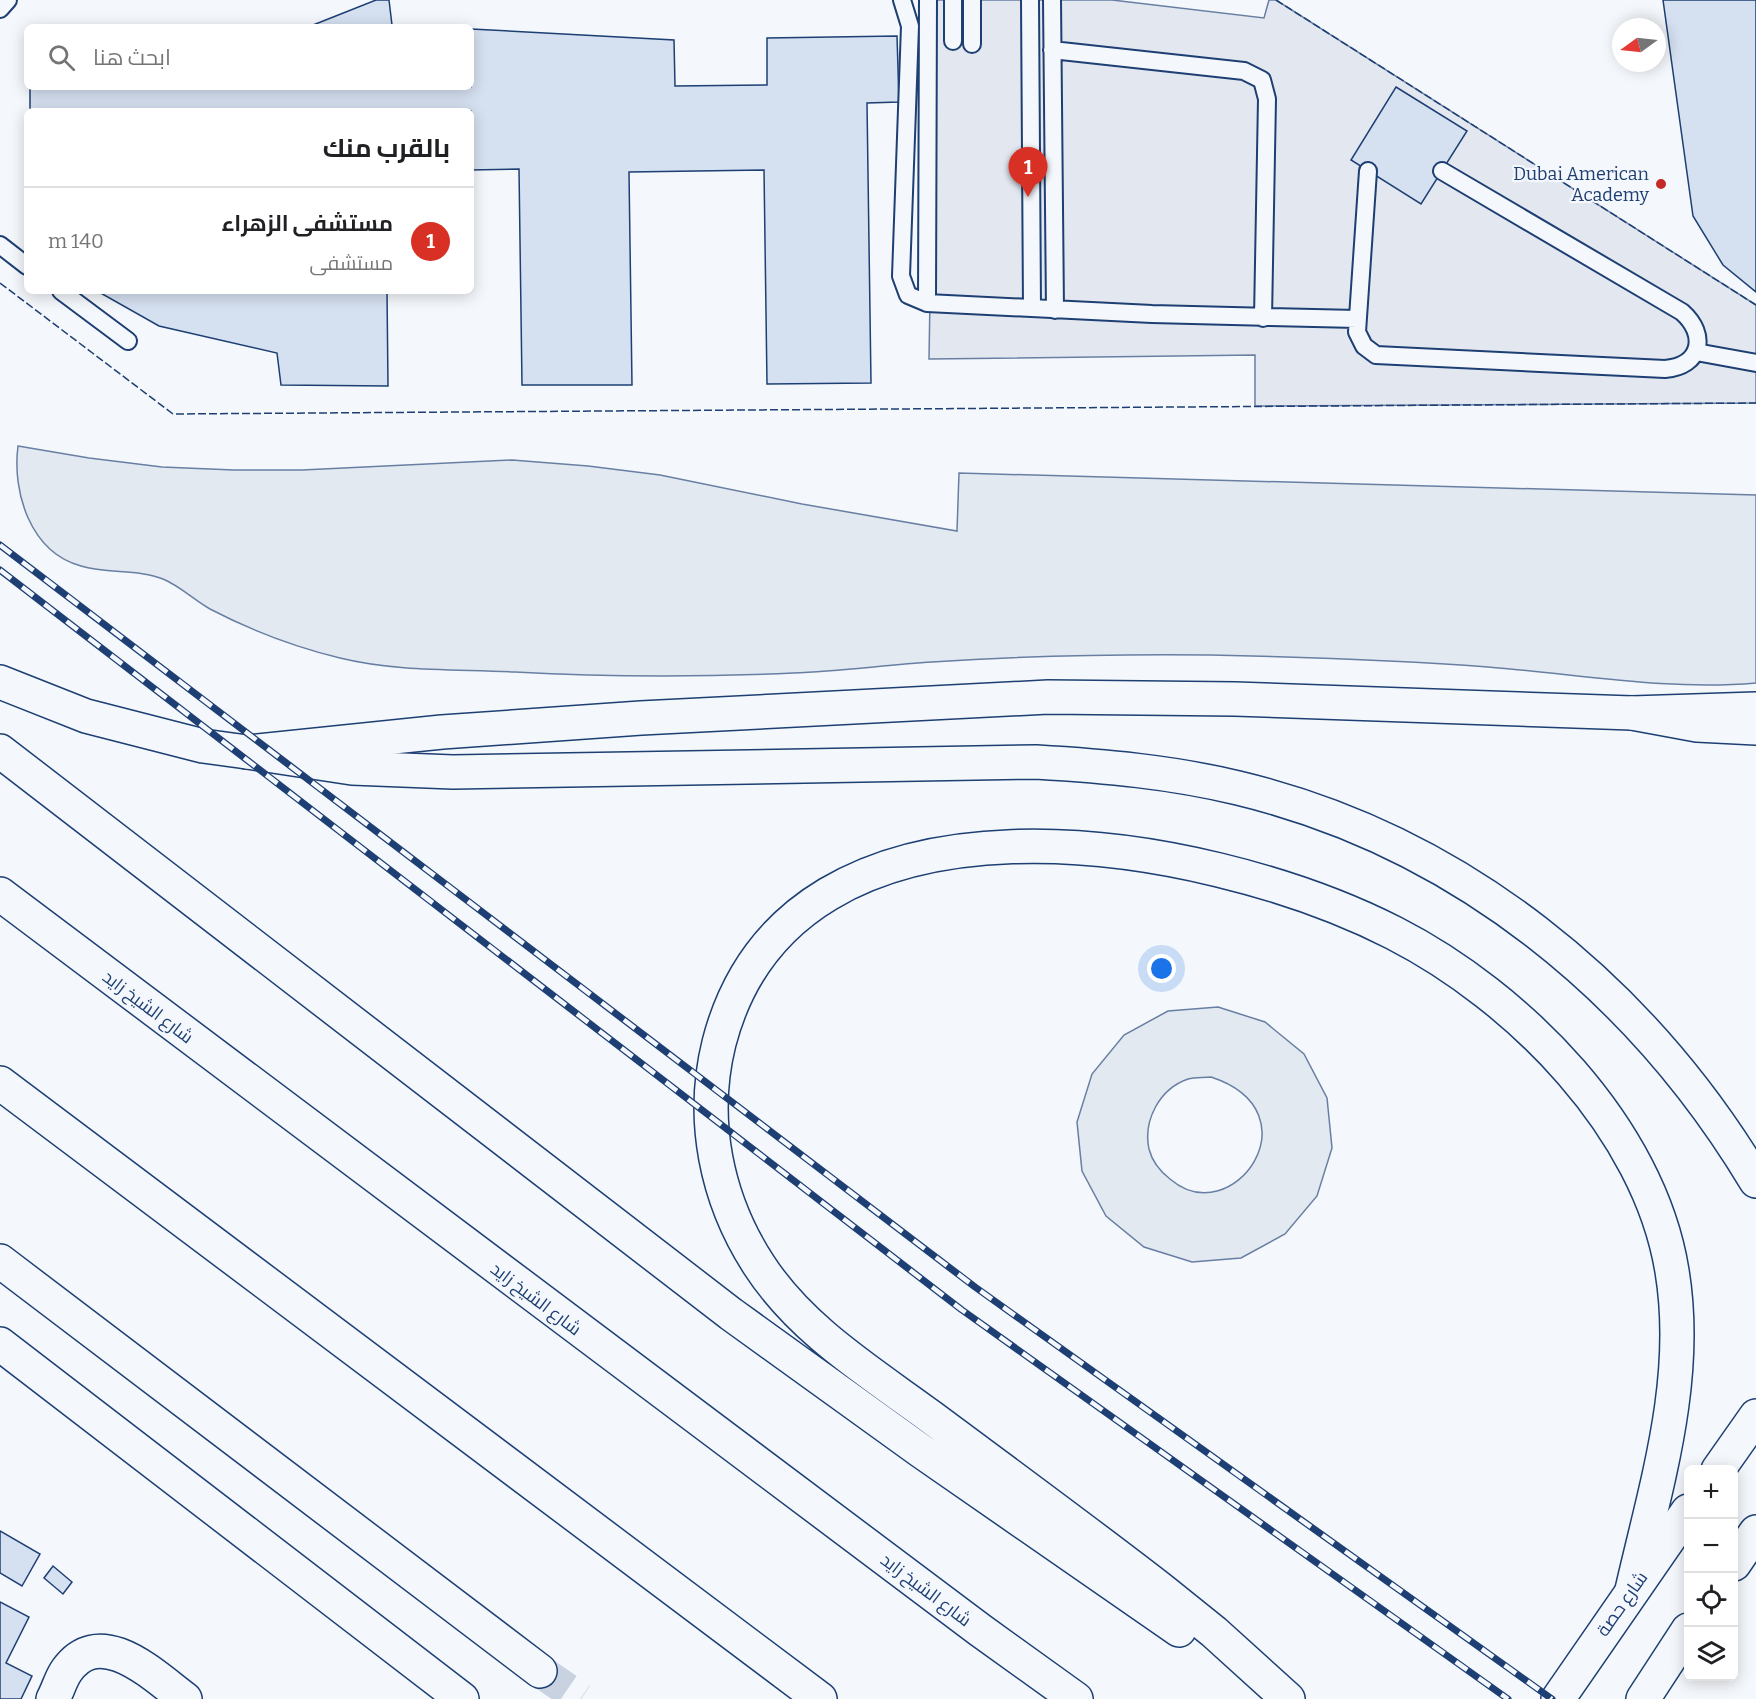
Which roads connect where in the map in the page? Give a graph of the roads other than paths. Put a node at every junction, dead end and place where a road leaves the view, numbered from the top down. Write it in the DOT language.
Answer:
graph roads {
  1 [pos="8,0"];
  2 [pos="902,0"];
  3 [pos="928,0"];
  4 [pos="952,0"];
  5 [pos="972,0"];
  6 [pos="1030,0"];
  7 [pos="1052,0"];
  8 [pos="0,9"];
  9 [pos="953,41"];
  10 [pos="972,44"];
  11 [pos="1052,50"];
  12 [pos="1368,171"];
  13 [pos="1442,171"];
  14 [pos="0,245"];
  15 [pos="24,264"];
  16 [pos="65,294"];
  17 [pos="927,303"];
  18 [pos="1032,308"];
  19 [pos="1054,310"];
  20 [pos="1263,318"];
  21 [pos="1357,319"];
  22 [pos="128,341"];
  23 [pos="1696,352"];
  24 [pos="1756,363"];
  25 [pos="0,682"];
  26 [pos="1756,709"];
  27 [pos="1632,713"];
  28 [pos="1756,728"];
  29 [pos="0,752"];
  30 [pos="247,752"];
  31 [pos="0,894"];
  32 [pos="0,1083"];
  33 [pos="1756,1181"];
  34 [pos="0,1261"];
  35 [pos="0,1344"];
  36 [pos="1756,1416"];
  37 [pos="1722,1465"];
  38 [pos="1684,1517"];
  39 [pos="1756,1532"];
  40 [pos="1738,1558"];
  41 [pos="1632,1590"];
  42 [pos="1684,1637"];
  43 [pos="540,1671"];
  44 [pos="1650,1686"];
  45 [pos="53,1699"];
  46 [pos="185,1699"];
  47 [pos="462,1699"];
  48 [pos="820,1699"];
  49 [pos="1076,1699"];
  50 [pos="1279,1699"];
  51 [pos="1288,1699"];
  52 [pos="1558,1699"];
  1 -- 8 [label="lane"];
  2 -- 17 [label="lane"];
  3 -- 17 [label="lane"];
  4 -- 9 [label="lane"];
  5 -- 10 [label="lane"];
  6 -- 18 [label="lane"];
  7 -- 11 [label="lane"];
  11 -- 19 [label="lane"];
  11 -- 20 [label="lane"];
  12 -- 21 [label="lane"];
  13 -- 23 [label="lane"];
  14 -- 15 [label="lane"];
  16 -- 22 [label="lane"];
  17 -- 18 [label="lane"];
  18 -- 19 [label="lane"];
  19 -- 20 [label="lane"];
  20 -- 21 [label="lane"];
  21 -- 23 [label="lane"];
  23 -- 24 [label="lane"];
  25 -- 30 [label="main road"];
  26 -- 27 [label="main road"];
  27 -- 28 [label="main road"];
  27 -- 30 [label="main road"];
  29 -- 50 [label="main road"];
  30 -- 33 [label="main road"];
  31 -- 49 [label="main road, شارع الشيخ زايد"];
  32 -- 48 [label="main road"];
  34 -- 43 [label="main road"];
  35 -- 47 [label="main road"];
  36 -- 37 [label="main road"];
  38 -- 41 [label="main road, شارع حصة"];
  39 -- 40 [label="main road"];
  41 -- 51 [label="main road"];
  41 -- 52 [label="main road, شارع حصة"];
  42 -- 44 [label="main road"];
  45 -- 46 [label="main road"];
}
